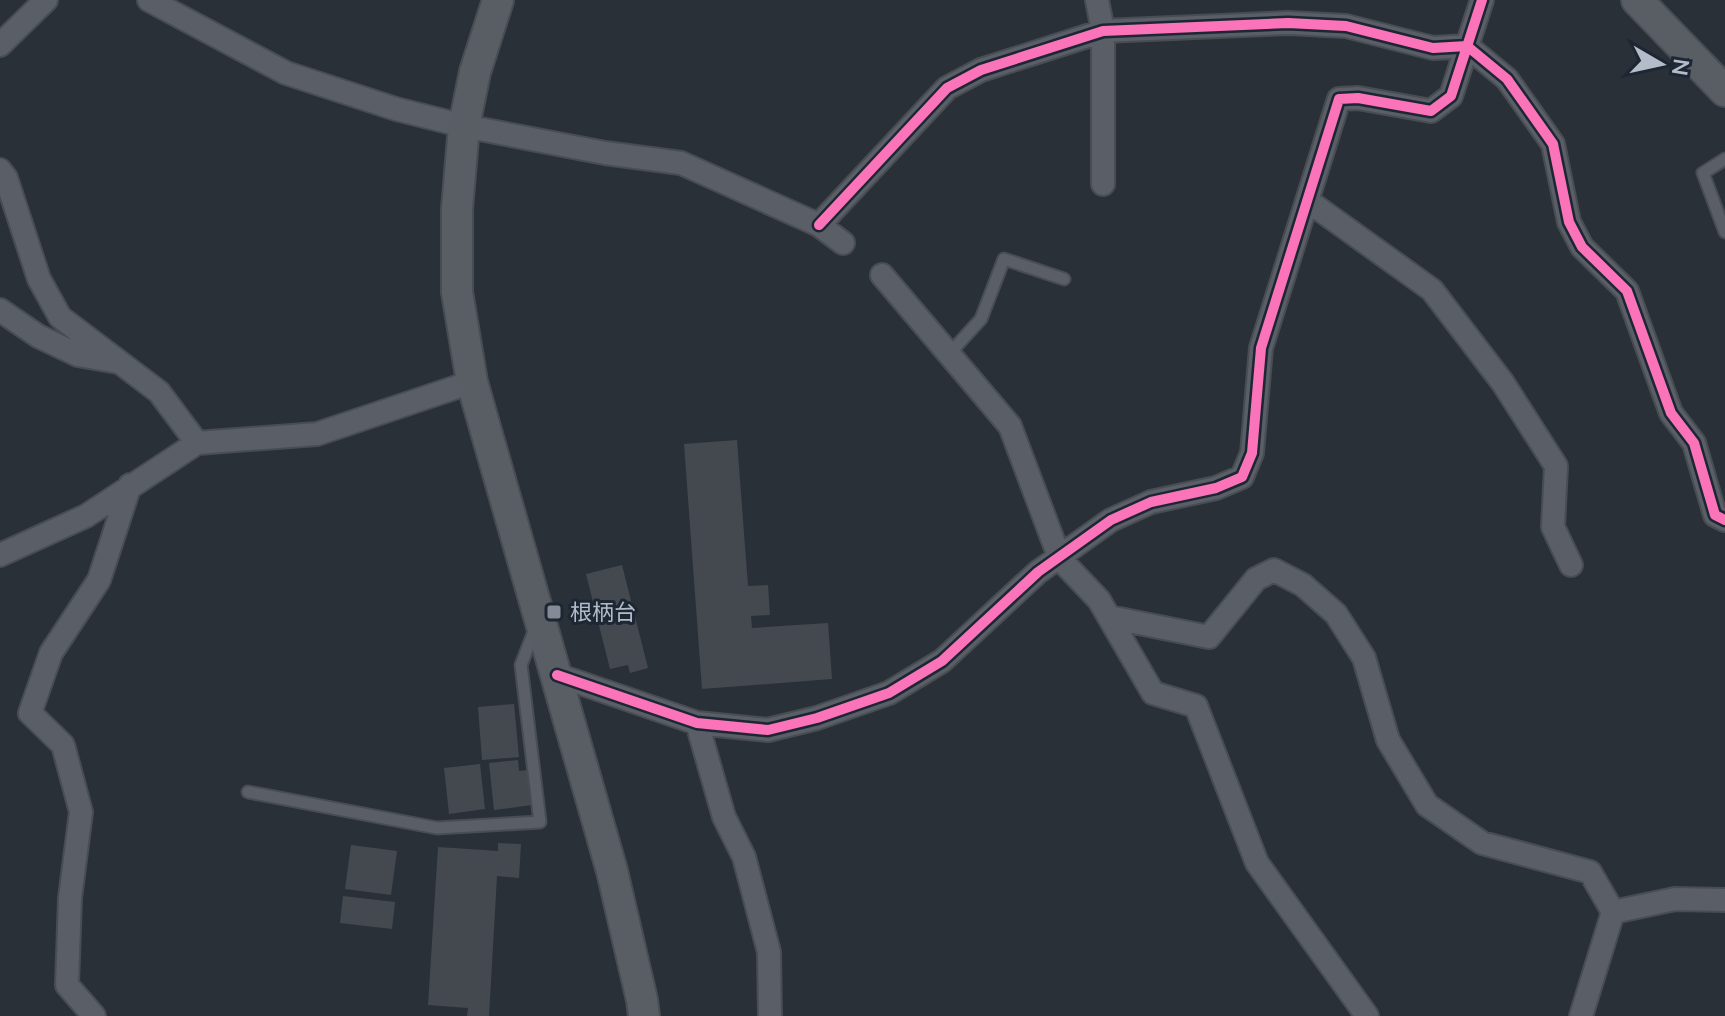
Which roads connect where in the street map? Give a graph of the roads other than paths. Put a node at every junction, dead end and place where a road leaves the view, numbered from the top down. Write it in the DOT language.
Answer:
graph roads {
  1 [pos="46,0"];
  2 [pos="149,0"];
  3 [pos="498,0"];
  4 [pos="1097,0"];
  5 [pos="1482,0"];
  6 [pos="1637,0"];
  7 [pos="1103,31"];
  8 [pos="0,45"];
  9 [pos="1467,46"];
  10 [pos="1725,91"];
  11 [pos="464,126"];
  12 [pos="1725,159"];
  13 [pos="0,170"];
  14 [pos="1103,184"];
  15 [pos="1308,201"];
  16 [pos="819,225"];
  17 [pos="1725,232"];
  18 [pos="843,243"];
  19 [pos="882,275"];
  20 [pos="1064,279"];
  21 [pos="0,310"];
  22 [pos="949,354"];
  23 [pos="122,363"];
  24 [pos="472,382"];
  25 [pos="197,443"];
  26 [pos="130,485"];
  27 [pos="1725,520"];
  28 [pos="0,555"];
  29 [pos="1060,559"];
  30 [pos="1571,565"];
  31 [pos="1109,617"];
  32 [pos="540,618"];
  33 [pos="557,675"];
  34 [pos="697,723"];
  35 [pos="248,792"];
  36 [pos="1725,900"];
  37 [pos="1613,912"];
  38 [pos="94,1016"];
  39 [pos="644,1016"];
  40 [pos="770,1016"];
  41 [pos="1367,1016"];
  42 [pos="1581,1016"];
  1 -- 8 [label="street"];
  2 -- 11 [label="street"];
  3 -- 11 [label="street"];
  4 -- 7 [label="street"];
  5 -- 9 [label="street"];
  6 -- 10 [label="street"];
  7 -- 9 [label="street"];
  7 -- 14 [label="street"];
  7 -- 16 [label="street"];
  9 -- 15 [label="street"];
  9 -- 27 [label="street"];
  11 -- 16 [label="street"];
  11 -- 24 [label="street"];
  12 -- 17 [label="lane"];
  13 -- 23 [label="street"];
  15 -- 29 [label="street"];
  15 -- 30 [label="street"];
  16 -- 18 [label="street"];
  19 -- 22 [label="street"];
  20 -- 22 [label="lane"];
  21 -- 23 [label="street"];
  22 -- 29 [label="street"];
  23 -- 25 [label="street"];
  24 -- 25 [label="street"];
  24 -- 32 [label="street"];
  25 -- 26 [label="street"];
  26 -- 28 [label="street"];
  26 -- 38 [label="street"];
  29 -- 31 [label="street"];
  29 -- 34 [label="street"];
  31 -- 37 [label="street"];
  31 -- 41 [label="street"];
  32 -- 33 [label="street"];
  32 -- 35 [label="lane"];
  33 -- 34 [label="street"];
  33 -- 39 [label="street"];
  34 -- 40 [label="street"];
  36 -- 37 [label="street"];
  37 -- 42 [label="street"];
}
